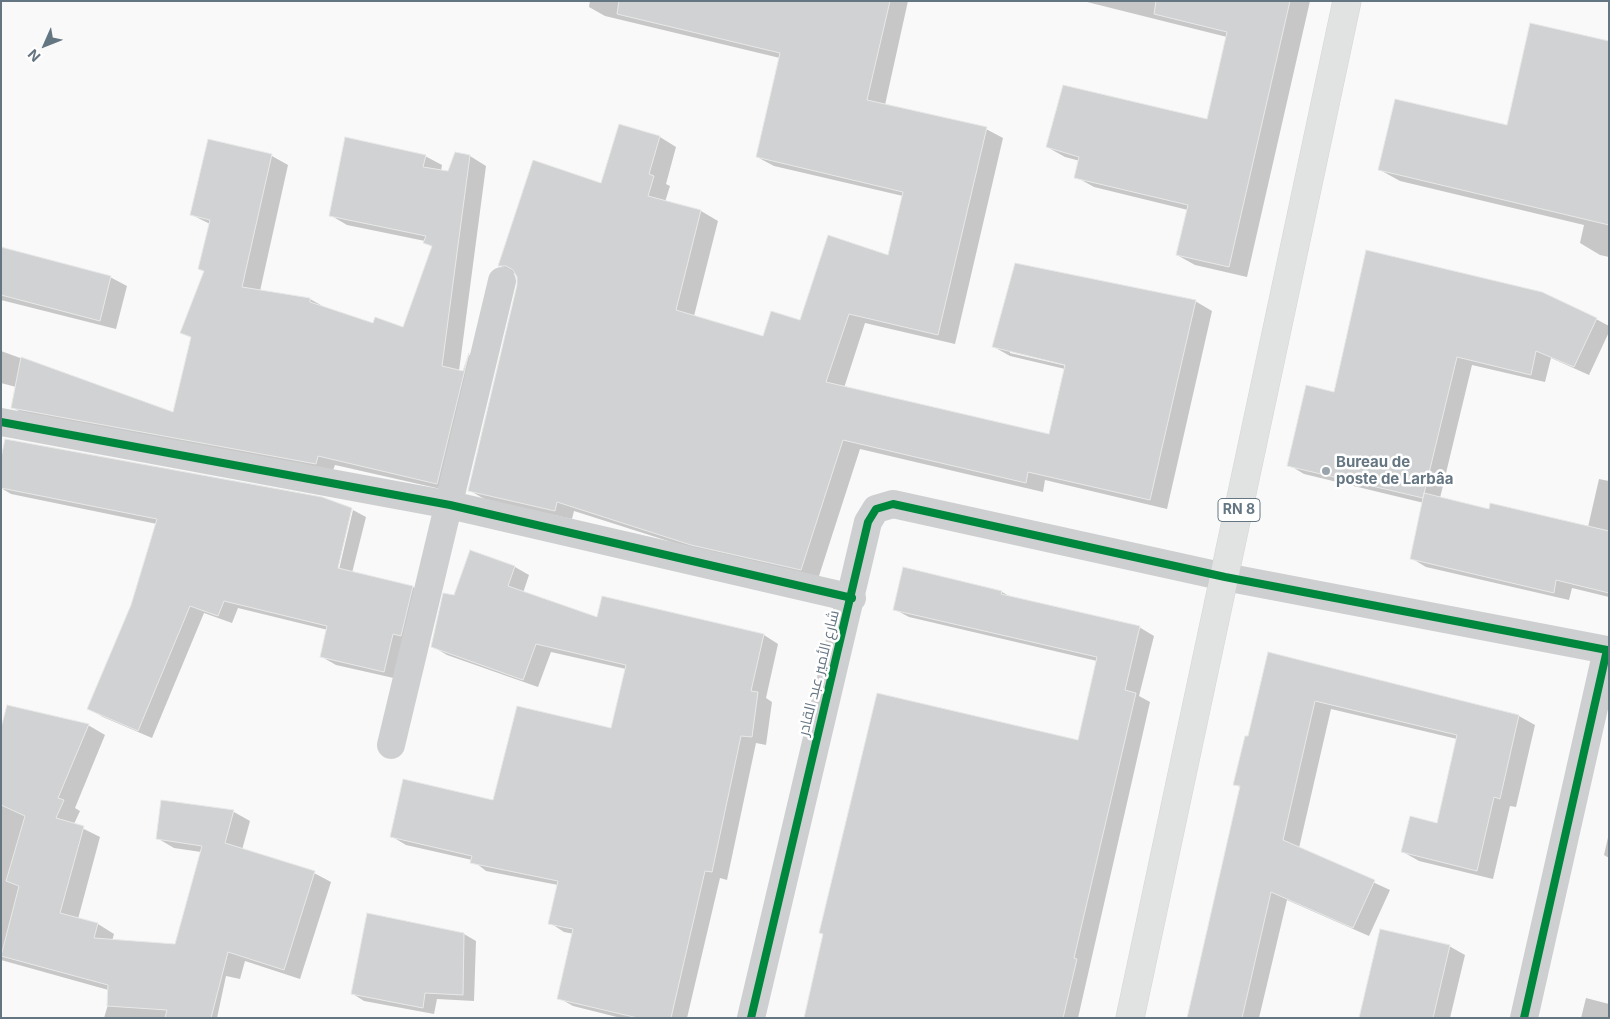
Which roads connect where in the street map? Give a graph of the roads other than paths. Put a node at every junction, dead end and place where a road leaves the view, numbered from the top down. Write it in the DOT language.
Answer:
graph roads {
  1 [pos="1347,1"];
  2 [pos="502,281"];
  3 [pos="1,422"];
  4 [pos="450,505"];
  5 [pos="1225,577"];
  6 [pos="852,598"];
  7 [pos="1608,650"];
  8 [pos="392,745"];
  9 [pos="751,1018"];
  10 [pos="1130,1018"];
  11 [pos="1524,1018"];
  1 -- 5 [label="main road, RN 8"];
  2 -- 4 [label="street"];
  3 -- 4 [label="street"];
  4 -- 6 [label="street"];
  4 -- 8 [label="street"];
  5 -- 6 [label="street, شارع الأمير عبد القادر"];
  5 -- 7 [label="street, شارع الأمير عبد القادر"];
  5 -- 10 [label="main road, RN 8"];
  6 -- 9 [label="street, شارع الأمير عبد القادر"];
  7 -- 11 [label="street"];
}
